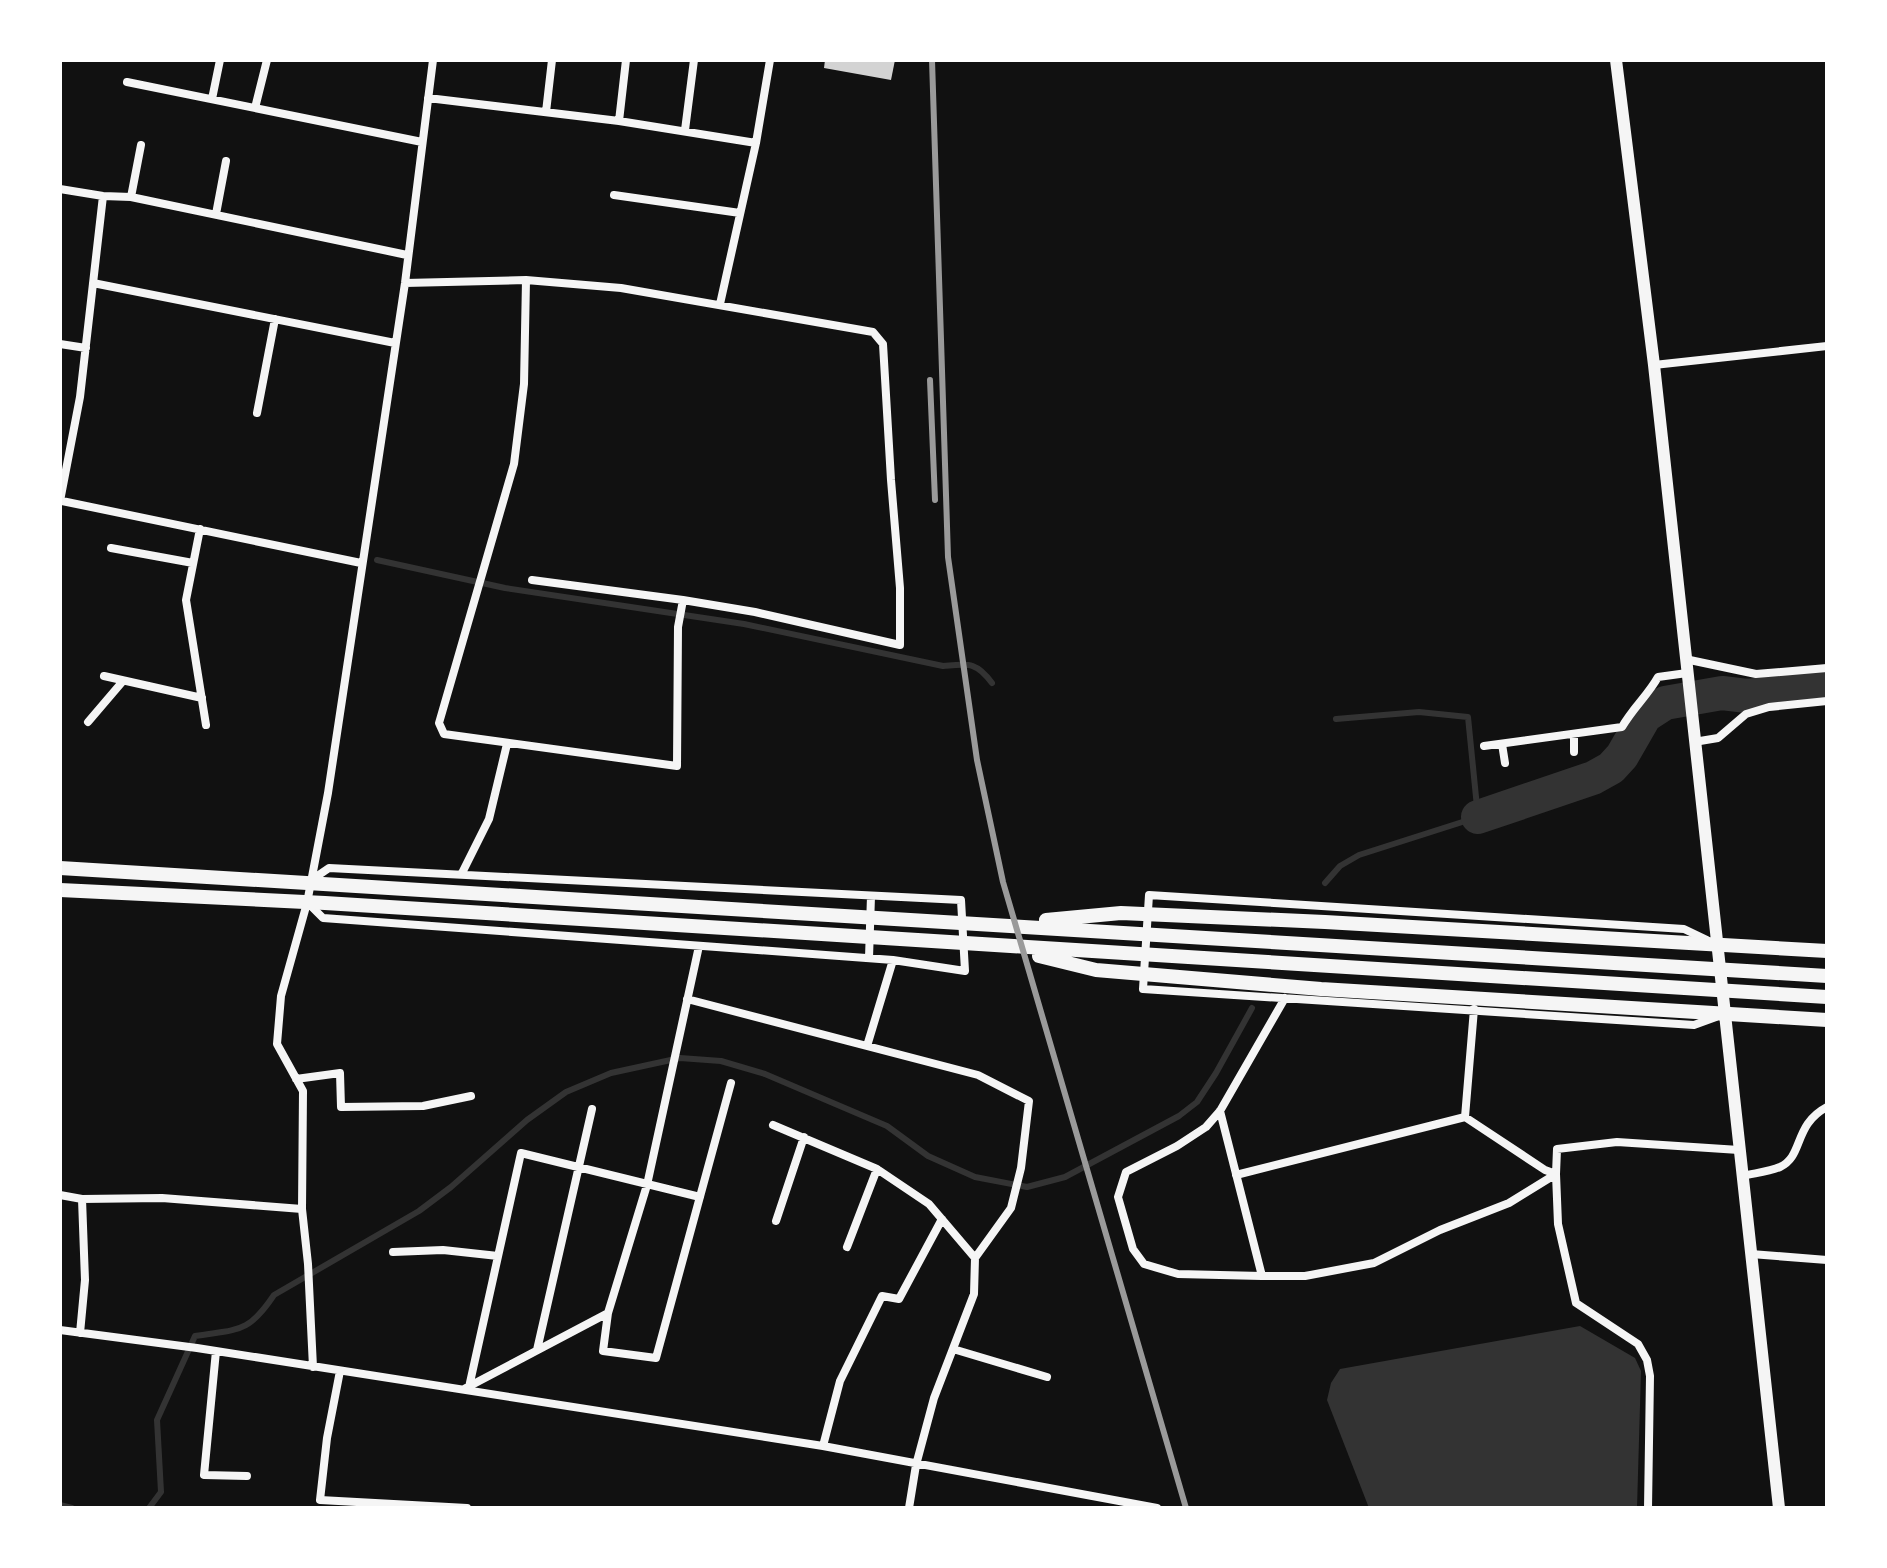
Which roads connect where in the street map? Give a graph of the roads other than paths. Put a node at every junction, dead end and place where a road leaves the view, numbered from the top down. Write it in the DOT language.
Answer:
graph roads {
  1 [pos="220,60"];
  2 [pos="267,60"];
  3 [pos="433,60"];
  4 [pos="552,60"];
  5 [pos="626,60"];
  6 [pos="694,60"];
  7 [pos="770,60"];
  8 [pos="1616,60"];
  9 [pos="127,82"];
  10 [pos="428,98"];
  11 [pos="212,99"];
  12 [pos="255,108"];
  13 [pos="546,112"];
  14 [pos="619,121"];
  15 [pos="685,130"];
  16 [pos="422,142"];
  17 [pos="756,143"];
  18 [pos="141,145"];
  19 [pos="226,161"];
  20 [pos="60,189"];
  21 [pos="614,195"];
  22 [pos="103,196"];
  23 [pos="131,197"];
  24 [pos="740,213"];
  25 [pos="216,214"];
  26 [pos="407,255"];
  27 [pos="526,280"];
  28 [pos="93,283"];
  29 [pos="405,283"];
  30 [pos="720,304"];
  31 [pos="275,319"];
  32 [pos="395,343"];
  33 [pos="60,344"];
  34 [pos="1827,346"];
  35 [pos="86,348"];
  36 [pos="1654,365"];
  37 [pos="257,413"];
  38 [pos="61,501"];
  39 [pos="200,529"];
  40 [pos="111,548"];
  41 [pos="193,563"];
  42 [pos="361,563"];
  43 [pos="532,580"];
  44 [pos="683,600"];
  45 [pos="1685,659"];
  46 [pos="1827,668"];
  47 [pos="104,676"];
  48 [pos="1687,677"];
  49 [pos="123,681"];
  50 [pos="202,698"];
  51 [pos="1827,701"];
  52 [pos="88,722"];
  53 [pos="206,725"];
  54 [pos="1574,735"];
  55 [pos="1693,737"];
  56 [pos="507,744"];
  57 [pos="1502,744"];
  58 [pos="1484,746"];
  59 [pos="1574,752"];
  60 [pos="1505,763"];
  61 [pos="60,868"];
  62 [pos="462,873"];
  63 [pos="310,882"];
  64 [pos="60,890"];
  65 [pos="871,896"];
  66 [pos="307,903"];
  67 [pos="998,925"];
  68 [pos="1716,944"];
  69 [pos="699,946"];
  70 [pos="1001,947"];
  71 [pos="1827,951"];
  72 [pos="869,958"];
  73 [pos="893,960"];
  74 [pos="1827,976"];
  75 [pos="1827,997"];
  76 [pos="1285,998"];
  77 [pos="687,999"];
  78 [pos="1474,1009"];
  79 [pos="1724,1014"];
  80 [pos="1827,1020"];
  81 [pos="867,1046"];
  82 [pos="296,1079"];
  83 [pos="731,1083"];
  84 [pos="471,1096"];
  85 [pos="1827,1107"];
  86 [pos="592,1109"];
  87 [pos="1220,1111"];
  88 [pos="1465,1117"];
  89 [pos="773,1125"];
  90 [pos="804,1137"];
  91 [pos="1739,1150"];
  92 [pos="578,1167"];
  93 [pos="877,1169"];
  94 [pos="1556,1174"];
  95 [pos="1236,1175"];
  96 [pos="1742,1176"];
  97 [pos="647,1185"];
  98 [pos="60,1195"];
  99 [pos="700,1197"];
  100 [pos="82,1199"];
  101 [pos="302,1209"];
  102 [pos="942,1219"];
  103 [pos="776,1221"];
  104 [pos="847,1247"];
  105 [pos="393,1252"];
  106 [pos="1751,1254"];
  107 [pos="498,1256"];
  108 [pos="975,1258"];
  109 [pos="1827,1260"];
  110 [pos="1262,1276"];
  111 [pos="608,1313"];
  112 [pos="60,1330"];
  113 [pos="80,1333"];
  114 [pos="953,1349"];
  115 [pos="216,1351"];
  116 [pos="537,1351"];
  117 [pos="313,1367"];
  118 [pos="340,1371"];
  119 [pos="1047,1377"];
  120 [pos="466,1388"];
  121 [pos="823,1446"];
  122 [pos="916,1465"];
  123 [pos="247,1476"];
  124 [pos="467,1508"];
  125 [pos="909,1508"];
  126 [pos="1157,1508"];
  127 [pos="1648,1508"];
  128 [pos="1779,1508"];
  1 -- 11 [label="street"];
  2 -- 12 [label="street"];
  3 -- 10 [label="street"];
  4 -- 13 [label="street"];
  5 -- 14 [label="street"];
  6 -- 15 [label="street"];
  7 -- 17 [label="street"];
  8 -- 36 [label="main road"];
  9 -- 11 [label="street"];
  10 -- 13 [label="street"];
  10 -- 16 [label="street"];
  11 -- 12 [label="street"];
  12 -- 16 [label="street"];
  13 -- 14 [label="street"];
  14 -- 15 [label="street"];
  15 -- 17 [label="street"];
  16 -- 26 [label="street"];
  17 -- 24 [label="street"];
  18 -- 23 [label="street"];
  19 -- 25 [label="street"];
  20 -- 22 [label="street"];
  21 -- 24 [label="street"];
  22 -- 23 [label="street"];
  22 -- 28 [label="street"];
  23 -- 25 [label="street"];
  24 -- 30 [label="street"];
  25 -- 26 [label="street"];
  26 -- 29 [label="street"];
  27 -- 29 [label="street"];
  27 -- 30 [label="street"];
  27 -- 56 [label="street"];
  28 -- 31 [label="street"];
  28 -- 35 [label="street"];
  29 -- 32 [label="street"];
  30 -- 44 [label="street"];
  31 -- 32 [label="street"];
  31 -- 37 [label="street"];
  32 -- 42 [label="street"];
  33 -- 35 [label="street"];
  34 -- 36 [label="street"];
  35 -- 38 [label="street"];
  36 -- 45 [label="main road"];
  38 -- 39 [label="street"];
  39 -- 41 [label="street"];
  39 -- 42 [label="street"];
  40 -- 41 [label="street"];
  41 -- 50 [label="street"];
  42 -- 63 [label="street"];
  43 -- 44 [label="street"];
  44 -- 56 [label="street"];
  45 -- 46 [label="street"];
  45 -- 48 [label="main road"];
  47 -- 49 [label="street"];
  48 -- 54 [label="street"];
  48 -- 55 [label="main road"];
  49 -- 50 [label="street"];
  49 -- 52 [label="street"];
  50 -- 53 [label="street"];
  51 -- 55 [label="street"];
  54 -- 57 [label="street"];
  54 -- 59 [label="street"];
  55 -- 68 [label="main road"];
  56 -- 62 [label="street"];
  57 -- 58 [label="street"];
  57 -- 60 [label="street"];
  61 -- 63 [label="main road"];
  62 -- 63 [label="street"];
  62 -- 65 [label="street"];
  63 -- 66 [label="street"];
  63 -- 67 [label="main road"];
  64 -- 66 [label="main road"];
  65 -- 72 [label="street"];
  65 -- 73 [label="street"];
  66 -- 69 [label="street"];
  66 -- 70 [label="main road"];
  66 -- 82 [label="street"];
  67 -- 68 [label="main road"];
  67 -- 74 [label="main road"];
  68 -- 71 [label="main road"];
  68 -- 76 [label="street"];
  68 -- 79 [label="main road"];
  69 -- 72 [label="street"];
  69 -- 77 [label="street"];
  70 -- 75 [label="main road"];
  70 -- 79 [label="main road"];
  72 -- 73 [label="street"];
  73 -- 81 [label="street"];
  76 -- 78 [label="street"];
  76 -- 87 [label="street"];
  77 -- 81 [label="street"];
  77 -- 97 [label="street"];
  78 -- 79 [label="street"];
  78 -- 88 [label="street"];
  79 -- 80 [label="main road"];
  79 -- 91 [label="main road"];
  81 -- 108 [label="street"];
  82 -- 84 [label="street"];
  82 -- 101 [label="street"];
  83 -- 99 [label="street"];
  85 -- 96 [label="street"];
  86 -- 92 [label="street"];
  87 -- 95 [label="street"];
  87 -- 110 [label="street"];
  88 -- 94 [label="street"];
  88 -- 95 [label="street"];
  89 -- 90 [label="street"];
  90 -- 93 [label="street"];
  90 -- 103 [label="street"];
  91 -- 94 [label="street"];
  91 -- 96 [label="main road"];
  92 -- 97 [label="street"];
  92 -- 107 [label="street"];
  92 -- 116 [label="street"];
  93 -- 102 [label="street"];
  93 -- 104 [label="street"];
  94 -- 110 [label="street"];
  94 -- 127 [label="street"];
  95 -- 110 [label="street"];
  96 -- 106 [label="main road"];
  97 -- 99 [label="street"];
  97 -- 111 [label="street"];
  98 -- 100 [label="street"];
  99 -- 111 [label="street"];
  100 -- 101 [label="street"];
  100 -- 113 [label="street"];
  101 -- 117 [label="street"];
  102 -- 108 [label="street"];
  102 -- 121 [label="street"];
  105 -- 107 [label="street"];
  106 -- 109 [label="street"];
  106 -- 128 [label="main road"];
  107 -- 120 [label="street"];
  108 -- 114 [label="street"];
  111 -- 116 [label="street"];
  112 -- 113 [label="street"];
  113 -- 115 [label="street"];
  114 -- 119 [label="street"];
  114 -- 122 [label="street"];
  115 -- 117 [label="street"];
  115 -- 123 [label="street"];
  116 -- 120 [label="street"];
  117 -- 118 [label="street"];
  118 -- 120 [label="street"];
  118 -- 124 [label="street"];
  120 -- 121 [label="street"];
  121 -- 122 [label="street"];
  122 -- 125 [label="street"];
  122 -- 126 [label="street"];
}
